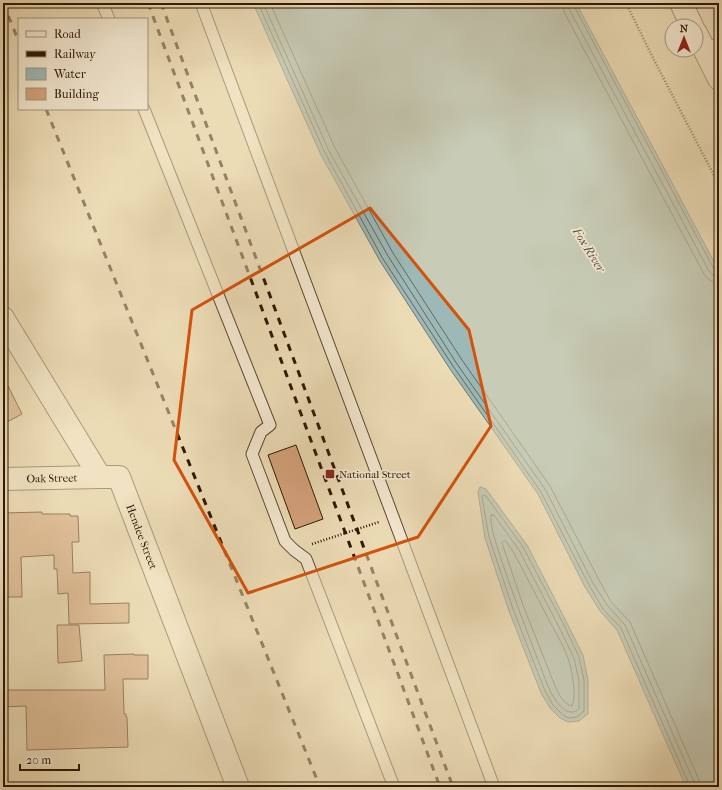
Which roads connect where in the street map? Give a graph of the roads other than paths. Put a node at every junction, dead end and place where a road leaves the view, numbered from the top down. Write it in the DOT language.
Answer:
graph roads {
  1 [pos="102,3"];
  2 [pos="201,3"];
  3 [pos="681,3"];
  4 [pos="108,18"];
  5 [pos="688,18"];
  6 [pos="706,42"];
  7 [pos="719,79"];
  8 [pos="144,110"];
  9 [pos="3,318"];
  10 [pos="100,477"];
  11 [pos="3,479"];
  12 [pos="238,787"];
  13 [pos="394,787"];
  14 [pos="494,787"];
  1 -- 4 [label="lane"];
  2 -- 14 [label="lane"];
  3 -- 5 [label="street"];
  6 -- 7 [label="street"];
  8 -- 13 [label="lane"];
  9 -- 10 [label="street"];
  10 -- 11 [label="street, Oak Street"];
  10 -- 12 [label="street, Hendee Street"];
}
